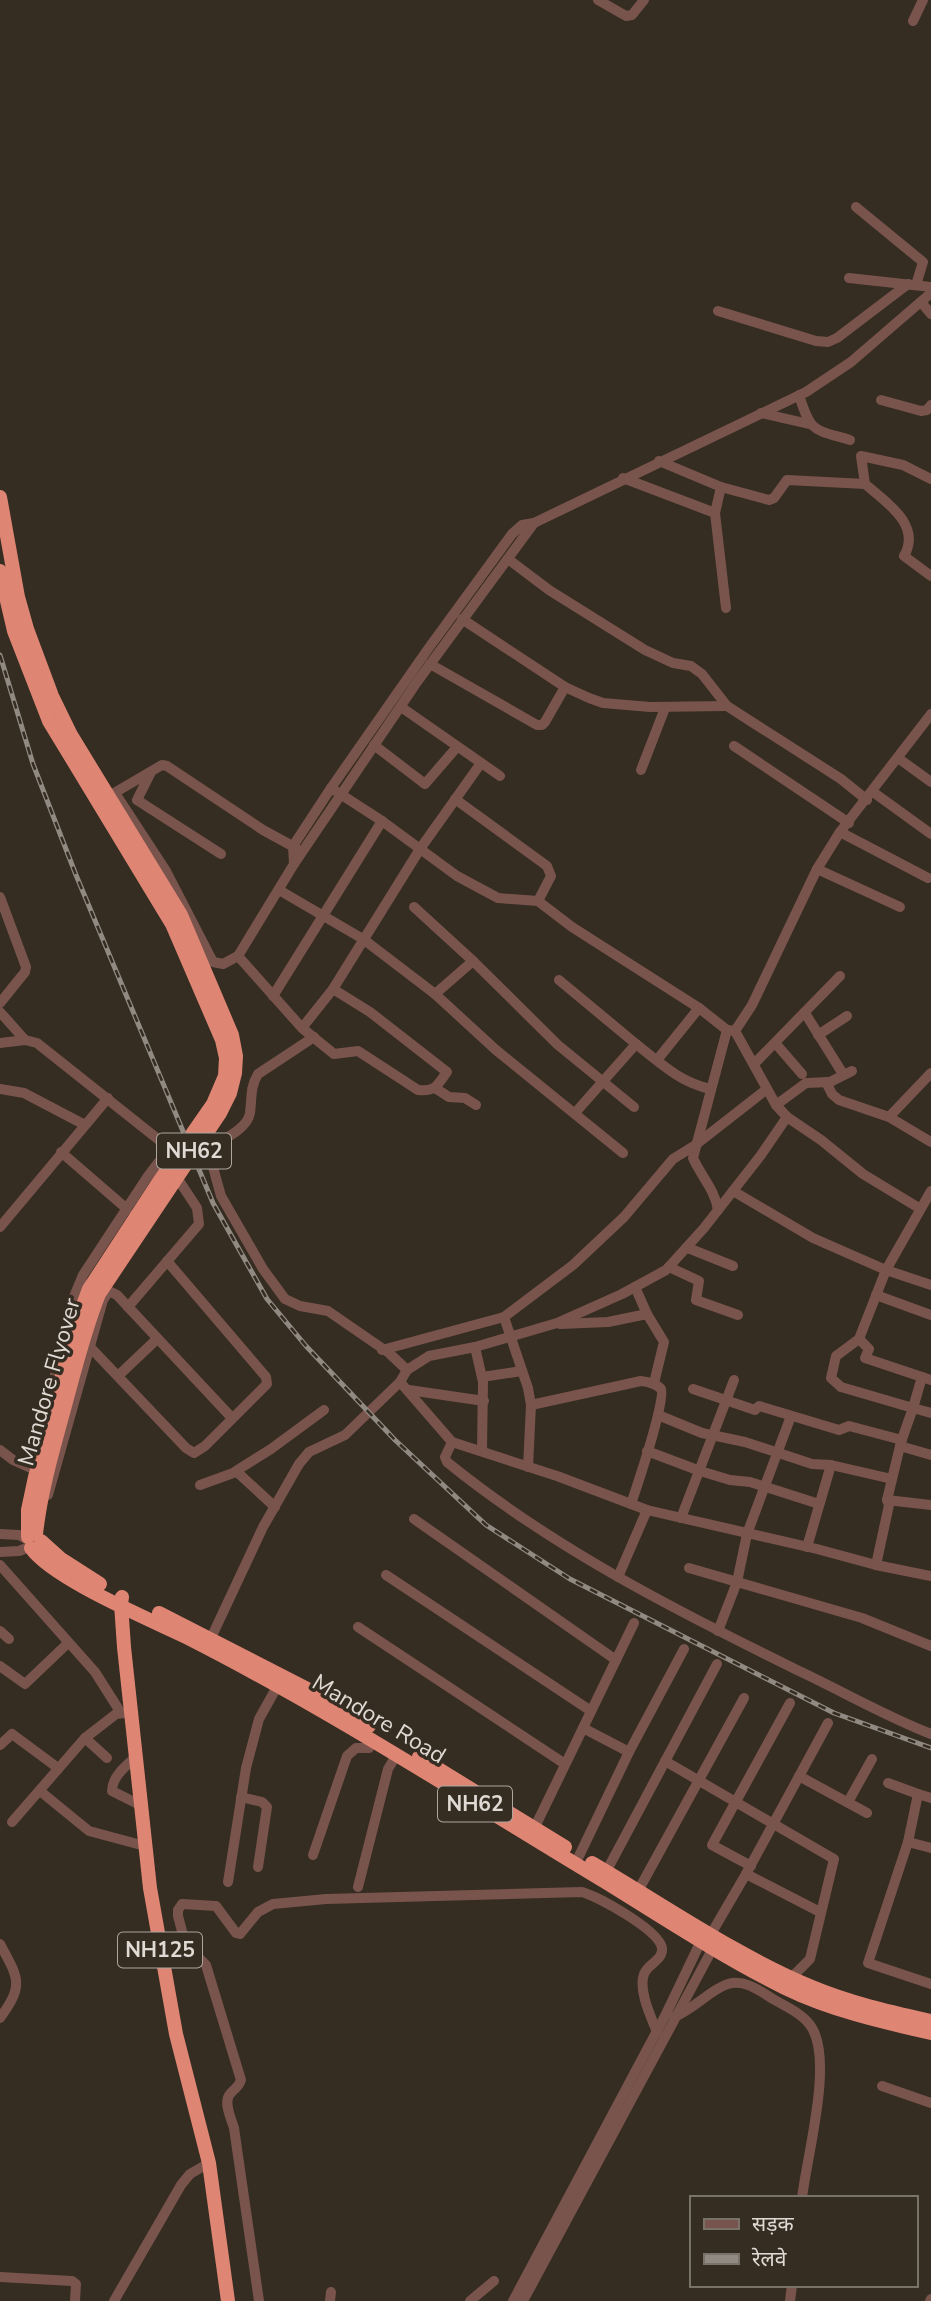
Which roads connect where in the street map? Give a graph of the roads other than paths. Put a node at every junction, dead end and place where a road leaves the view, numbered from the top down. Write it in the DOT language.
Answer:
graph roads {
  1 [pos="598,0"];
  2 [pos="644,0"];
  3 [pos="923,0"];
  4 [pos="913,21"];
  5 [pos="856,206"];
  6 [pos="849,278"];
  7 [pos="912,284"];
  8 [pos="931,287"];
  9 [pos="931,293"];
  10 [pos="921,302"];
  11 [pos="718,311"];
  12 [pos="931,314"];
  13 [pos="799,395"];
  14 [pos="881,400"];
  15 [pos="931,405"];
  16 [pos="761,413"];
  17 [pos="809,424"];
  18 [pos="850,440"];
  19 [pos="659,461"];
  20 [pos="623,478"];
  21 [pos="931,479"];
  22 [pos="865,484"];
  23 [pos="721,487"];
  24 [pos="0,497"];
  25 [pos="715,513"];
  26 [pos="534,523"];
  27 [pos="508,559"];
  28 [pos="0,571"];
  29 [pos="931,576"];
  30 [pos="726,608"];
  31 [pos="462,619"];
  32 [pos="430,664"];
  33 [pos="565,687"];
  34 [pos="727,706"];
  35 [pos="401,707"];
  36 [pos="665,708"];
  37 [pos="931,714"];
  38 [pos="374,745"];
  39 [pos="734,746"];
  40 [pos="457,747"];
  41 [pos="898,758"];
  42 [pos="481,763"];
  43 [pos="641,770"];
  44 [pos="151,771"];
  45 [pos="500,776"];
  46 [pos="931,782"];
  47 [pos="331,788"];
  48 [pos="342,795"];
  49 [pos="867,795"];
  50 [pos="108,797"];
  51 [pos="455,799"];
  52 [pos="846,820"];
  53 [pos="382,821"];
  54 [pos="840,832"];
  55 [pos="931,834"];
  56 [pos="298,849"];
  57 [pos="419,849"];
  58 [pos="221,855"];
  59 [pos="817,869"];
  60 [pos="928,878"];
  61 [pos="279,890"];
  62 [pos="0,897"];
  63 [pos="538,901"];
  64 [pos="414,906"];
  65 [pos="900,907"];
  66 [pos="323,914"];
  67 [pos="363,939"];
  68 [pos="239,956"];
  69 [pos="474,961"];
  70 [pos="840,976"];
  71 [pos="559,979"];
  72 [pos="333,989"];
  73 [pos="435,993"];
  74 [pos="273,996"];
  75 [pos="0,1003"];
  76 [pos="699,1008"];
  77 [pos="0,1013"];
  78 [pos="806,1013"];
  79 [pos="846,1016"];
  80 [pos="302,1028"];
  81 [pos="728,1029"];
  82 [pos="818,1035"];
  83 [pos="314,1037"];
  84 [pos="25,1040"];
  85 [pos="0,1043"];
  86 [pos="636,1044"];
  87 [pos="776,1044"];
  88 [pos="657,1060"];
  89 [pos="754,1064"];
  90 [pos="931,1073"];
  91 [pos="802,1074"];
  92 [pos="604,1080"];
  93 [pos="827,1082"];
  94 [pos="435,1088"];
  95 [pos="0,1089"];
  96 [pos="708,1089"];
  97 [pos="767,1089"];
  98 [pos="108,1098"];
  99 [pos="476,1105"];
  100 [pos="776,1105"];
  101 [pos="634,1107"];
  102 [pos="575,1113"];
  103 [pos="787,1117"];
  104 [pos="889,1117"];
  105 [pos="85,1125"];
  106 [pos="931,1142"];
  107 [pos="171,1146"];
  108 [pos="690,1148"];
  109 [pos="208,1149"];
  110 [pos="61,1152"];
  111 [pos="623,1153"];
  112 [pos="163,1157"];
  113 [pos="733,1191"];
  114 [pos="929,1197"];
  115 [pos="919,1208"];
  116 [pos="128,1209"];
  117 [pos="718,1210"];
  118 [pos="0,1227"];
  119 [pos="688,1248"];
  120 [pos="167,1261"];
  121 [pos="733,1266"];
  122 [pos="669,1267"];
  123 [pos="886,1270"];
  124 [pos="931,1285"];
  125 [pos="635,1287"];
  126 [pos="876,1295"];
  127 [pos="128,1307"];
  128 [pos="646,1314"];
  129 [pos="738,1315"];
  130 [pos="931,1315"];
  131 [pos="504,1317"];
  132 [pos="557,1324"];
  133 [pos="511,1334"];
  134 [pos="157,1339"];
  135 [pos="859,1339"];
  136 [pos="89,1346"];
  137 [pos="475,1347"];
  138 [pos="386,1351"];
  139 [pos="405,1369"];
  140 [pos="522,1371"];
  141 [pos="119,1376"];
  142 [pos="482,1377"];
  143 [pos="927,1378"];
  144 [pos="734,1380"];
  145 [pos="400,1382"];
  146 [pos="654,1383"];
  147 [pos="408,1390"];
  148 [pos="693,1390"];
  149 [pos="484,1401"];
  150 [pos="726,1401"];
  151 [pos="531,1405"];
  152 [pos="913,1408"];
  153 [pos="324,1410"];
  154 [pos="931,1413"];
  155 [pos="658,1415"];
  156 [pos="791,1416"];
  157 [pos="232,1418"];
  158 [pos="713,1435"];
  159 [pos="452,1442"];
  160 [pos="901,1443"];
  161 [pos="0,1450"];
  162 [pos="482,1451"];
  163 [pos="648,1451"];
  164 [pos="777,1453"];
  165 [pos="931,1455"];
  166 [pos="831,1465"];
  167 [pos="528,1467"];
  168 [pos="700,1471"];
  169 [pos="237,1473"];
  170 [pos="38,1475"];
  171 [pos="892,1479"];
  172 [pos="201,1485"];
  173 [pos="765,1487"];
  174 [pos="887,1500"];
  175 [pos="632,1504"];
  176 [pos="819,1504"];
  177 [pos="931,1505"];
  178 [pos="275,1507"];
  179 [pos="33,1508"];
  180 [pos="647,1510"];
  181 [pos="681,1518"];
  182 [pos="414,1519"];
  183 [pos="0,1534"];
  184 [pos="747,1534"];
  185 [pos="32,1541"];
  186 [pos="807,1547"];
  187 [pos="0,1552"];
  188 [pos="0,1565"];
  189 [pos="876,1565"];
  190 [pos="689,1568"];
  191 [pos="386,1575"];
  192 [pos="931,1576"];
  193 [pos="618,1577"];
  194 [pos="737,1582"];
  195 [pos="127,1603"];
  196 [pos="634,1623"];
  197 [pos="358,1627"];
  198 [pos="718,1630"];
  199 [pos="0,1632"];
  200 [pos="211,1638"];
  201 [pos="9,1639"];
  202 [pos="68,1643"];
  203 [pos="931,1646"];
  204 [pos="684,1649"];
  205 [pos="616,1660"];
  206 [pos="717,1664"];
  207 [pos="0,1666"];
  208 [pos="278,1685"];
  209 [pos="744,1698"];
  210 [pos="790,1703"];
  211 [pos="591,1711"];
  212 [pos="126,1713"];
  213 [pos="828,1723"];
  214 [pos="583,1728"];
  215 [pos="931,1734"];
  216 [pos="85,1738"];
  217 [pos="372,1738"];
  218 [pos="0,1745"];
  219 [pos="629,1752"];
  220 [pos="397,1754"];
  221 [pos="137,1756"];
  222 [pos="107,1758"];
  223 [pos="872,1759"];
  224 [pos="665,1761"];
  225 [pos="565,1765"];
  226 [pos="58,1768"];
  227 [pos="799,1776"];
  228 [pos="698,1780"];
  229 [pos="888,1783"];
  230 [pos="40,1791"];
  231 [pos="918,1794"];
  232 [pos="241,1797"];
  233 [pos="931,1798"];
  234 [pos="735,1801"];
  235 [pos="848,1802"];
  236 [pos="142,1806"];
  237 [pos="867,1813"];
  238 [pos="12,1822"];
  239 [pos="774,1824"];
  240 [pos="532,1832"];
  241 [pos="908,1842"];
  242 [pos="145,1846"];
  243 [pos="931,1848"];
  244 [pos="313,1855"];
  245 [pos="579,1856"];
  246 [pos="258,1867"];
  247 [pos="748,1870"];
  248 [pos="606,1872"];
  249 [pos="228,1882"];
  250 [pos="358,1887"];
  251 [pos="638,1891"];
  252 [pos="820,1912"];
  253 [pos="708,1941"];
  254 [pos="0,1944"];
  255 [pos="791,1978"];
  256 [pos="931,1984"];
  257 [pos="681,1995"];
  258 [pos="673,2017"];
  259 [pos="0,2018"];
  260 [pos="931,2021"];
  261 [pos="657,2032"];
  262 [pos="931,2033"];
  263 [pos="882,2086"];
  264 [pos="931,2103"];
  265 [pos="209,2163"];
  266 [pos="802,2196"];
  267 [pos="0,2277"];
  268 [pos="494,2281"];
  269 [pos="75,2301"];
  270 [pos="114,2301"];
  271 [pos="228,2301"];
  272 [pos="237,2301"];
  273 [pos="259,2301"];
  274 [pos="470,2301"];
  275 [pos="513,2301"];
  276 [pos="523,2301"];
  1 -- 2 [label="street"];
  3 -- 4 [label="street"];
  5 -- 7 [label="street"];
  6 -- 7 [label="street"];
  7 -- 8 [label="street"];
  7 -- 11 [label="street"];
  9 -- 10 [label="street"];
  10 -- 12 [label="street"];
  10 -- 13 [label="street"];
  13 -- 16 [label="street"];
  13 -- 17 [label="street"];
  14 -- 15 [label="street"];
  16 -- 17 [label="street"];
  16 -- 19 [label="street"];
  17 -- 18 [label="street"];
  19 -- 20 [label="street"];
  19 -- 23 [label="street"];
  20 -- 25 [label="street"];
  20 -- 26 [label="street"];
  21 -- 22 [label="street"];
  22 -- 23 [label="street"];
  22 -- 29 [label="street"];
  23 -- 25 [label="street"];
  24 -- 50 [label="highway, NH62"];
  25 -- 30 [label="street"];
  26 -- 27 [label="street"];
  26 -- 47 [label="street"];
  27 -- 31 [label="street"];
  27 -- 34 [label="street"];
  28 -- 50 [label="highway, NH62"];
  31 -- 32 [label="street"];
  31 -- 33 [label="street"];
  32 -- 33 [label="street"];
  32 -- 35 [label="street"];
  33 -- 36 [label="street"];
  34 -- 36 [label="street"];
  34 -- 49 [label="street"];
  35 -- 38 [label="street"];
  35 -- 40 [label="street"];
  36 -- 43 [label="street"];
  37 -- 41 [label="street"];
  38 -- 40 [label="street"];
  38 -- 48 [label="street"];
  39 -- 52 [label="street"];
  40 -- 42 [label="street"];
  41 -- 46 [label="street"];
  41 -- 49 [label="street"];
  42 -- 45 [label="street"];
  42 -- 51 [label="street"];
  44 -- 50 [label="street"];
  44 -- 56 [label="street"];
  44 -- 58 [label="street"];
  47 -- 48 [label="street"];
  47 -- 56 [label="street"];
  48 -- 53 [label="street"];
  48 -- 56 [label="street"];
  49 -- 52 [label="street"];
  49 -- 55 [label="street"];
  50 -- 68 [label="street"];
  50 -- 170 [label="highway, Mandore Flyover / NH62"];
  51 -- 57 [label="street"];
  51 -- 63 [label="street"];
  52 -- 54 [label="street"];
  53 -- 57 [label="street"];
  53 -- 66 [label="street"];
  54 -- 59 [label="street"];
  54 -- 60 [label="street"];
  56 -- 61 [label="street"];
  57 -- 63 [label="street"];
  57 -- 67 [label="street"];
  59 -- 65 [label="street"];
  59 -- 81 [label="street"];
  61 -- 66 [label="street"];
  61 -- 68 [label="street"];
  62 -- 75 [label="street"];
  63 -- 76 [label="street"];
  64 -- 69 [label="street"];
  66 -- 67 [label="street"];
  66 -- 74 [label="street"];
  67 -- 72 [label="street"];
  67 -- 73 [label="street"];
  68 -- 74 [label="street"];
  69 -- 73 [label="street"];
  69 -- 92 [label="street"];
  70 -- 78 [label="street"];
  71 -- 86 [label="street"];
  72 -- 80 [label="street"];
  72 -- 94 [label="street"];
  73 -- 102 [label="street"];
  74 -- 80 [label="street"];
  76 -- 81 [label="street"];
  76 -- 88 [label="street"];
  77 -- 84 [label="street"];
  78 -- 82 [label="street"];
  78 -- 87 [label="street"];
  79 -- 82 [label="street"];
  80 -- 83 [label="street"];
  81 -- 89 [label="street"];
  81 -- 96 [label="street"];
  82 -- 93 [label="street"];
  83 -- 94 [label="street"];
  83 -- 109 [label="street"];
  84 -- 85 [label="street"];
  84 -- 98 [label="street"];
  86 -- 88 [label="street"];
  86 -- 92 [label="street"];
  87 -- 89 [label="street"];
  87 -- 91 [label="street"];
  88 -- 96 [label="street"];
  89 -- 97 [label="street"];
  90 -- 104 [label="street"];
  92 -- 101 [label="street"];
  92 -- 102 [label="street"];
  93 -- 100 [label="street"];
  93 -- 104 [label="street"];
  94 -- 99 [label="street"];
  95 -- 105 [label="street"];
  96 -- 108 [label="street"];
  97 -- 100 [label="street"];
  97 -- 108 [label="street"];
  98 -- 105 [label="street"];
  98 -- 107 [label="street"];
  100 -- 103 [label="street"];
  102 -- 111 [label="street"];
  103 -- 113 [label="street"];
  103 -- 115 [label="street"];
  104 -- 106 [label="street"];
  105 -- 110 [label="street"];
  107 -- 109 [label="street"];
  107 -- 112 [label="street"];
  108 -- 117 [label="street"];
  108 -- 131 [label="street"];
  109 -- 138 [label="street"];
  110 -- 116 [label="street"];
  110 -- 118 [label="street"];
  112 -- 116 [label="street"];
  112 -- 120 [label="street"];
  113 -- 117 [label="street"];
  113 -- 123 [label="street"];
  114 -- 115 [label="street"];
  115 -- 123 [label="street"];
  116 -- 170 [label="street"];
  117 -- 119 [label="street"];
  119 -- 121 [label="street"];
  119 -- 122 [label="street"];
  120 -- 127 [label="street"];
  120 -- 157 [label="street"];
  122 -- 125 [label="street"];
  122 -- 129 [label="street"];
  123 -- 124 [label="street"];
  123 -- 126 [label="street"];
  125 -- 128 [label="street"];
  125 -- 132 [label="street"];
  126 -- 130 [label="street"];
  126 -- 135 [label="street"];
  127 -- 134 [label="street"];
  127 -- 136 [label="street"];
  128 -- 132 [label="street"];
  128 -- 146 [label="street"];
  131 -- 133 [label="street"];
  131 -- 138 [label="street"];
  132 -- 133 [label="street"];
  133 -- 137 [label="street"];
  133 -- 140 [label="street"];
  134 -- 141 [label="street"];
  134 -- 157 [label="street"];
  135 -- 143 [label="street"];
  135 -- 152 [label="street"];
  136 -- 141 [label="street"];
  136 -- 179 [label="street"];
  137 -- 139 [label="street"];
  137 -- 142 [label="street"];
  138 -- 139 [label="street"];
  139 -- 145 [label="street"];
  140 -- 142 [label="street"];
  140 -- 151 [label="street"];
  141 -- 157 [label="street"];
  142 -- 149 [label="street"];
  143 -- 152 [label="street"];
  144 -- 150 [label="street"];
  145 -- 147 [label="street"];
  145 -- 178 [label="street"];
  146 -- 151 [label="street"];
  146 -- 155 [label="street"];
  147 -- 149 [label="street"];
  147 -- 159 [label="street"];
  148 -- 150 [label="street"];
  149 -- 162 [label="street"];
  150 -- 156 [label="street"];
  150 -- 158 [label="street"];
  151 -- 167 [label="street"];
  152 -- 154 [label="street"];
  152 -- 160 [label="street"];
  153 -- 169 [label="street"];
  155 -- 158 [label="street"];
  155 -- 163 [label="street"];
  156 -- 160 [label="street"];
  156 -- 164 [label="street"];
  158 -- 164 [label="street"];
  158 -- 168 [label="street"];
  159 -- 162 [label="street"];
  159 -- 193 [label="street"];
  160 -- 165 [label="street"];
  160 -- 171 [label="street"];
  161 -- 170 [label="street"];
  162 -- 167 [label="street"];
  163 -- 168 [label="street"];
  163 -- 175 [label="street"];
  164 -- 166 [label="street"];
  164 -- 173 [label="street"];
  166 -- 171 [label="street"];
  166 -- 176 [label="street"];
  167 -- 175 [label="street"];
  168 -- 173 [label="street"];
  168 -- 181 [label="street"];
  169 -- 172 [label="street"];
  169 -- 178 [label="street"];
  170 -- 179 [label="highway, Mandore Flyover / NH62"];
  171 -- 174 [label="street"];
  173 -- 176 [label="street"];
  173 -- 184 [label="street"];
  174 -- 177 [label="street"];
  174 -- 189 [label="street"];
  175 -- 180 [label="street"];
  176 -- 186 [label="street"];
  178 -- 200 [label="street"];
  179 -- 185 [label="highway, NH62"];
  180 -- 181 [label="street"];
  180 -- 193 [label="street"];
  181 -- 184 [label="street"];
  182 -- 205 [label="street"];
  183 -- 185 [label="street"];
  184 -- 186 [label="street"];
  184 -- 194 [label="street"];
  185 -- 187 [label="street"];
  185 -- 195 [label="highway, NH62"];
  186 -- 189 [label="street"];
  188 -- 202 [label="street"];
  189 -- 192 [label="street"];
  190 -- 194 [label="street"];
  191 -- 211 [label="street"];
  193 -- 198 [label="street"];
  194 -- 198 [label="street"];
  194 -- 203 [label="street"];
  195 -- 200 [label="highway, Mandore Road / NH62"];
  195 -- 208 [label="highway, Mandore Road / NH62"];
  195 -- 212 [label="highway, NH125"];
  195 -- 272 [label="highway, NH125"];
  196 -- 205 [label="street"];
  197 -- 225 [label="street"];
  198 -- 215 [label="street"];
  199 -- 201 [label="street"];
  200 -- 240 [label="highway, Mandore Road / NH62"];
  202 -- 207 [label="street"];
  202 -- 212 [label="street"];
  204 -- 219 [label="street"];
  205 -- 211 [label="street"];
  206 -- 224 [label="street"];
  208 -- 217 [label="highway, Mandore Road / NH62"];
  208 -- 232 [label="street"];
  209 -- 228 [label="street"];
  210 -- 234 [label="street"];
  211 -- 214 [label="street"];
  212 -- 216 [label="street"];
  212 -- 221 [label="highway, NH125"];
  213 -- 227 [label="street"];
  214 -- 219 [label="street"];
  214 -- 225 [label="street"];
  216 -- 222 [label="street"];
  216 -- 226 [label="street"];
  217 -- 220 [label="highway, Mandore Road / NH62"];
  217 -- 244 [label="street"];
  218 -- 226 [label="street"];
  219 -- 245 [label="street"];
  220 -- 240 [label="highway, Mandore Road / NH62"];
  220 -- 250 [label="street"];
  221 -- 236 [label="highway, NH125"];
  221 -- 236 [label="street"];
  223 -- 235 [label="street"];
  224 -- 228 [label="street"];
  224 -- 248 [label="street"];
  225 -- 240 [label="street"];
  226 -- 230 [label="street"];
  227 -- 235 [label="street"];
  227 -- 239 [label="street"];
  228 -- 234 [label="street"];
  228 -- 251 [label="street"];
  229 -- 231 [label="street"];
  230 -- 238 [label="street"];
  230 -- 242 [label="street"];
  231 -- 233 [label="street"];
  231 -- 241 [label="street"];
  232 -- 246 [label="street"];
  232 -- 249 [label="street"];
  234 -- 239 [label="street"];
  234 -- 247 [label="street"];
  235 -- 237 [label="street"];
  236 -- 242 [label="highway, NH125"];
  239 -- 247 [label="street"];
  239 -- 252 [label="street"];
  240 -- 245 [label="highway, Mandore Road / NH62"];
  240 -- 253 [label="highway, Mandore Road / NH62"];
  241 -- 243 [label="street"];
  241 -- 256 [label="street"];
  242 -- 265 [label="highway, NH125"];
  245 -- 248 [label="highway, Mandore Road / NH62"];
  247 -- 252 [label="street"];
  247 -- 253 [label="street"];
  248 -- 251 [label="highway, Mandore Road / NH62"];
  251 -- 253 [label="highway, Mandore Road / NH62"];
  252 -- 255 [label="street"];
  253 -- 255 [label="highway, Mandore Road / NH62"];
  253 -- 257 [label="street"];
  253 -- 262 [label="highway, Mandore Road / NH62"];
  254 -- 259 [label="street"];
  255 -- 260 [label="highway, Mandore Road / NH62"];
  257 -- 258 [label="street"];
  257 -- 261 [label="street"];
  258 -- 266 [label="street"];
  258 -- 276 [label="street"];
  261 -- 273 [label="street"];
  261 -- 275 [label="street"];
  263 -- 264 [label="street"];
  265 -- 270 [label="street"];
  265 -- 271 [label="highway, NH125"];
  267 -- 269 [label="street"];
  268 -- 274 [label="street"];
}
